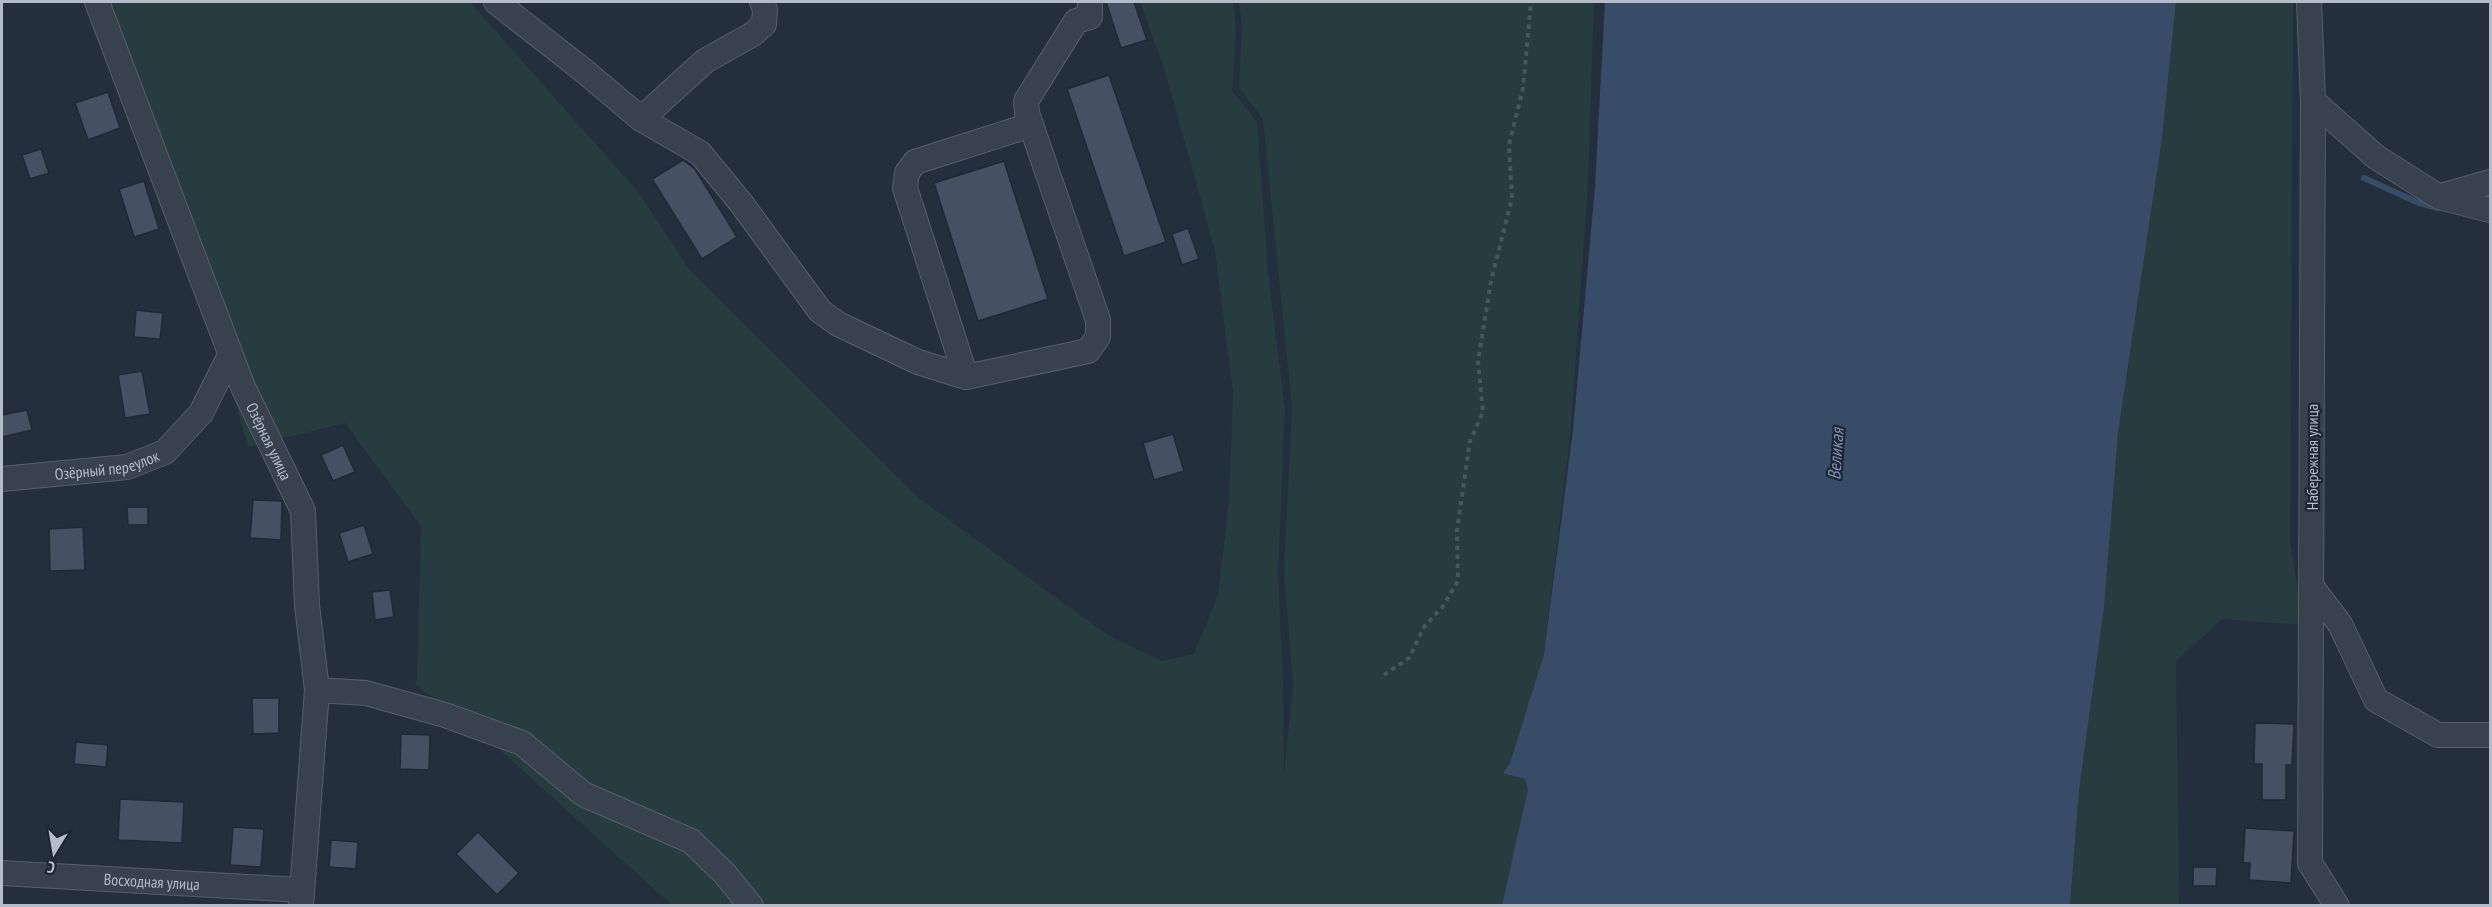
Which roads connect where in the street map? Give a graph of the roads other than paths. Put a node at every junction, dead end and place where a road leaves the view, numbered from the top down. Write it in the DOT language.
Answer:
graph roads {
  1 [pos="98,2"];
  2 [pos="496,2"];
  3 [pos="762,2"];
  4 [pos="1090,2"];
  5 [pos="2309,2"];
  6 [pos="2313,101"];
  7 [pos="641,119"];
  8 [pos="1031,125"];
  9 [pos="2490,182"];
  10 [pos="2439,197"];
  11 [pos="2490,210"];
  12 [pos="230,355"];
  13 [pos="966,377"];
  14 [pos="2,479"];
  15 [pos="2311,586"];
  16 [pos="317,690"];
  17 [pos="2490,735"];
  18 [pos="2310,862"];
  19 [pos="2,873"];
  20 [pos="301,898"];
  21 [pos="751,906"];
  22 [pos="2318,906"];
  23 [pos="2337,906"];
  1 -- 12 [label="street, Озёрная улица"];
  2 -- 7 [label="street"];
  3 -- 7 [label="street"];
  4 -- 8 [label="street"];
  5 -- 6 [label="street, Набережная улица"];
  6 -- 10 [label="street"];
  6 -- 15 [label="street, Набережная улица"];
  7 -- 13 [label="street"];
  8 -- 13 [label="street"];
  8 -- 13 [label="street"];
  9 -- 10 [label="street"];
  10 -- 11 [label="street"];
  12 -- 14 [label="street, Озёрный переулок"];
  12 -- 16 [label="street, Озёрная улица"];
  15 -- 17 [label="street"];
  15 -- 18 [label="street, Набережная улица"];
  16 -- 20 [label="street, Озёрная улица"];
  16 -- 21 [label="street"];
  18 -- 22 [label="street, Набережная улица"];
  18 -- 23 [label="street"];
  19 -- 20 [label="street, Восходная улица"];
}
